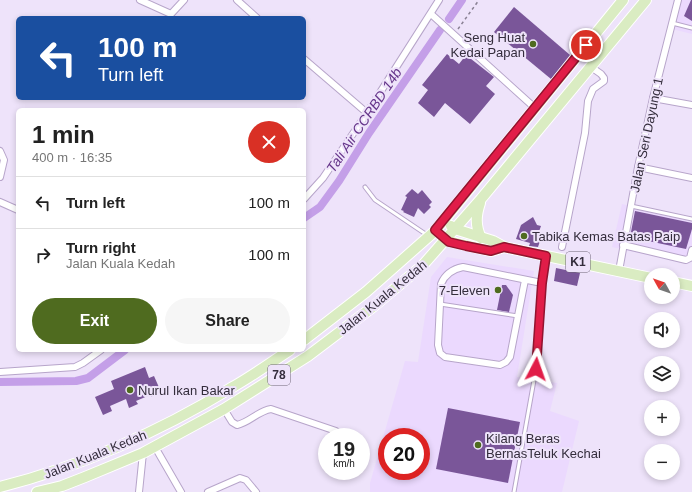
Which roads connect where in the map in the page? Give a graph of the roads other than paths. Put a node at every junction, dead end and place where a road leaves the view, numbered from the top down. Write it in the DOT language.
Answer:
graph roads {
  1 [pos="140,0"];
  2 [pos="184,0"];
  3 [pos="237,0"];
  4 [pos="440,0"];
  5 [pos="623,0"];
  6 [pos="646,0"];
  7 [pos="678,0"];
  8 [pos="431,14"];
  9 [pos="170,16"];
  10 [pos="256,16"];
  11 [pos="672,23"];
  12 [pos="692,28"];
  13 [pos="306,61"];
  14 [pos="591,66"];
  15 [pos="653,98"];
  16 [pos="692,105"];
  17 [pos="535,108"];
  18 [pos="367,113"];
  19 [pos="0,151"];
  20 [pos="638,167"];
  21 [pos="0,177"];
  22 [pos="692,178"];
  23 [pos="365,187"];
  24 [pos="306,198"];
  25 [pos="481,199"];
  26 [pos="0,202"];
  27 [pos="631,206"];
  28 [pos="16,209"];
  29 [pos="692,219"];
  30 [pos="444,220"];
  31 [pos="455,229"];
  32 [pos="432,233"];
  33 [pos="481,238"];
  34 [pos="446,239"];
  35 [pos="623,245"];
  36 [pos="466,246"];
  37 [pos="504,247"];
  38 [pos="562,247"];
  39 [pos="692,250"];
  40 [pos="546,256"];
  41 [pos="423,265"];
  42 [pos="619,271"];
  43 [pos="644,276"];
  44 [pos="525,280"];
  45 [pos="542,283"];
  46 [pos="680,283"];
  47 [pos="692,286"];
  48 [pos="440,304"];
  49 [pos="518,316"];
  50 [pos="306,338"];
  51 [pos="98,352"];
  52 [pos="287,352"];
  53 [pos="0,372"];
  54 [pos="224,409"];
  55 [pos="327,428"];
  56 [pos="155,446"];
  57 [pos="143,453"];
  58 [pos="0,487"];
  59 [pos="61,489"];
  60 [pos="216,490"];
  61 [pos="37,492"];
  62 [pos="139,492"];
  63 [pos="181,492"];
  64 [pos="208,492"];
  65 [pos="256,492"];
  66 [pos="514,492"];
  1 -- 9 [label="street"];
  2 -- 9 [label="street"];
  3 -- 10 [label="street"];
  4 -- 8 [label="street"];
  5 -- 17 [label="main road, Jalan Kuala Kedah"];
  6 -- 14 [label="main road, Jalan Kuala Kedah / 78"];
  7 -- 11 [label="street, Jalan Seri Dayung 1"];
  8 -- 17 [label="street"];
  8 -- 18 [label="street"];
  11 -- 12 [label="lane"];
  11 -- 15 [label="street, Jalan Seri Dayung 1"];
  13 -- 18 [label="street"];
  14 -- 25 [label="main road, Jalan Kuala Kedah / 78"];
  14 -- 38 [label="street"];
  15 -- 16 [label="street"];
  15 -- 20 [label="street, Jalan Seri Dayung 1"];
  17 -- 30 [label="main road, Jalan Kuala Kedah"];
  18 -- 24 [label="street"];
  19 -- 21 [label="street"];
  20 -- 22 [label="street"];
  20 -- 27 [label="street, Jalan Seri Dayung 1"];
  23 -- 32 [label="lane"];
  25 -- 31 [label="main road, Jalan Kuala Kedah / 78"];
  25 -- 33 [label="main road"];
  26 -- 28 [label="street"];
  27 -- 29 [label="lane"];
  27 -- 35 [label="street, Jalan Seri Dayung 1"];
  30 -- 31 [label="main road, K1"];
  30 -- 32 [label="main road, Jalan Kuala Kedah"];
  31 -- 33 [label="main road, K1"];
  31 -- 34 [label="main road, Jalan Kuala Kedah / 78"];
  32 -- 34 [label="main road, K1"];
  32 -- 50 [label="main road, Jalan Kuala Kedah"];
  33 -- 37 [label="main road, K1"];
  34 -- 36 [label="main road, K1"];
  34 -- 41 [label="main road, Jalan Kuala Kedah / 78"];
  35 -- 39 [label="street"];
  35 -- 42 [label="street, Jalan Seri Dayung 1"];
  36 -- 37 [label="main road, K1"];
  36 -- 41 [label="main road"];
  37 -- 40 [label="main road, K1"];
  40 -- 42 [label="main road, K1"];
  40 -- 45 [label="street"];
  41 -- 54 [label="main road, Jalan Kuala Kedah / 78"];
  42 -- 43 [label="main road, K1"];
  44 -- 45 [label="street"];
  44 -- 48 [label="street"];
  44 -- 49 [label="street"];
  45 -- 66 [label="lane"];
  46 -- 47 [label="main road"];
  48 -- 49 [label="lane"];
  48 -- 49 [label="street"];
  51 -- 53 [label="street"];
  52 -- 58 [label="main road, Jalan Kuala Kedah / 78"];
  54 -- 55 [label="street"];
  54 -- 56 [label="main road, Jalan Kuala Kedah / 78"];
  56 -- 57 [label="main road, Jalan Kuala Kedah / 78"];
  56 -- 63 [label="street"];
  57 -- 59 [label="main road, Jalan Kuala Kedah / 78"];
  57 -- 62 [label="street"];
  59 -- 61 [label="main road, Jalan Kuala Kedah / 78"];
  60 -- 64 [label="street"];
  60 -- 65 [label="street"];
}
